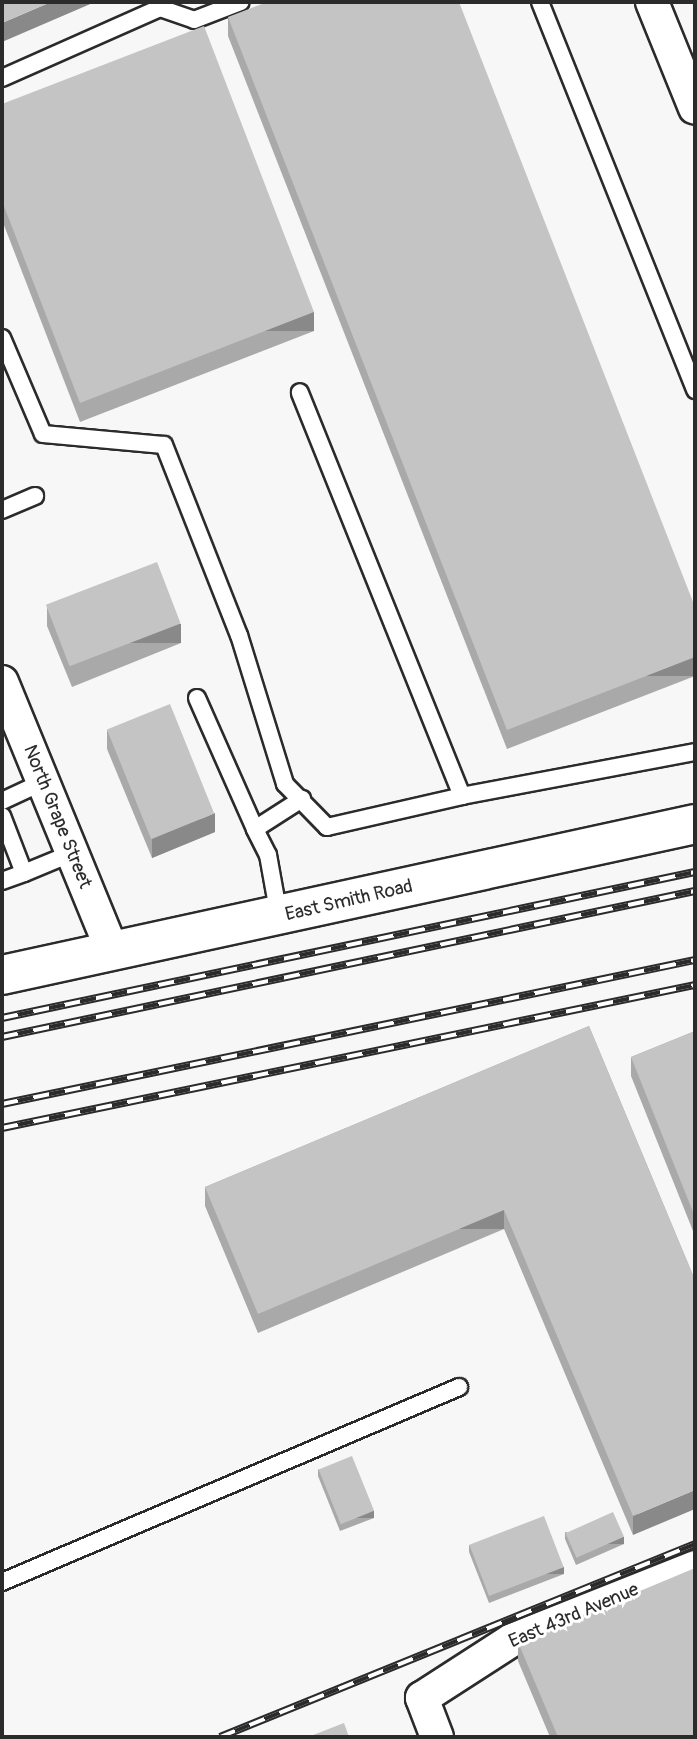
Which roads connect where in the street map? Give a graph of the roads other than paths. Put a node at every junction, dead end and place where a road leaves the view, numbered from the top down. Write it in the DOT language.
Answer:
graph roads {
  1 [pos="241,2"];
  2 [pos="540,2"];
  3 [pos="652,2"];
  4 [pos="2,78"];
  5 [pos="695,108"];
  6 [pos="2,338"];
  7 [pos="695,390"];
  8 [pos="300,392"];
  9 [pos="35,496"];
  10 [pos="2,510"];
  11 [pos="4,694"];
  12 [pos="197,698"];
  13 [pos="695,752"];
  14 [pos="43,782"];
  15 [pos="462,796"];
  16 [pos="302,799"];
  17 [pos="2,801"];
  18 [pos="2,816"];
  19 [pos="695,824"];
  20 [pos="255,830"];
  21 [pos="72,853"];
  22 [pos="24,873"];
  23 [pos="2,881"];
  24 [pos="279,916"];
  25 [pos="113,953"];
  26 [pos="2,975"];
  27 [pos="459,1387"];
  28 [pos="695,1567"];
  29 [pos="2,1582"];
  30 [pos="437,1737"];
  1 -- 4 [label="lane"];
  2 -- 7 [label="lane"];
  3 -- 5 [label="street"];
  6 -- 16 [label="lane"];
  8 -- 15 [label="lane"];
  9 -- 10 [label="lane"];
  11 -- 14 [label="street, North Grape Street"];
  12 -- 20 [label="lane"];
  13 -- 15 [label="lane"];
  14 -- 17 [label="lane"];
  14 -- 21 [label="street, North Grape Street"];
  15 -- 16 [label="lane"];
  16 -- 20 [label="lane"];
  18 -- 22 [label="lane"];
  19 -- 24 [label="street, East Smith Road"];
  20 -- 24 [label="lane"];
  21 -- 22 [label="lane"];
  21 -- 25 [label="street, North Grape Street"];
  22 -- 23 [label="lane"];
  24 -- 25 [label="street, East Smith Road"];
  25 -- 26 [label="street, East Smith Road"];
  27 -- 29 [label="lane"];
  28 -- 30 [label="street, East 43rd Avenue"];
}
